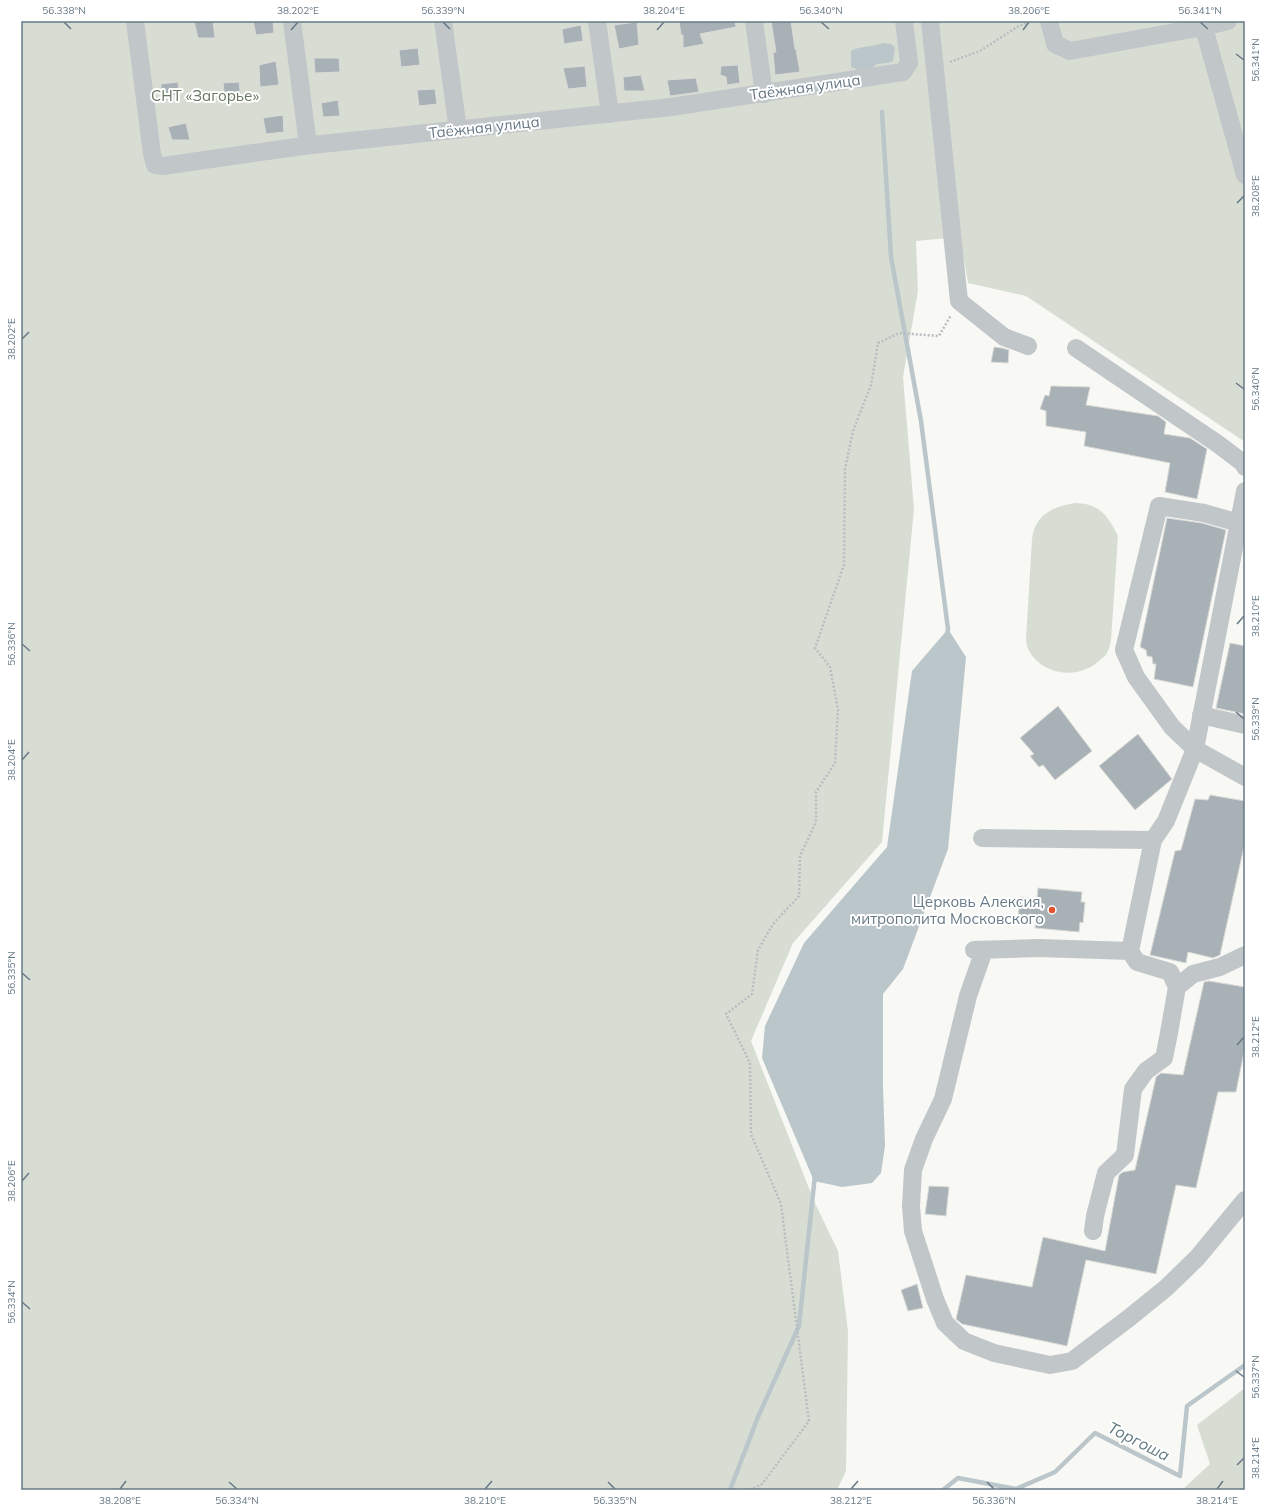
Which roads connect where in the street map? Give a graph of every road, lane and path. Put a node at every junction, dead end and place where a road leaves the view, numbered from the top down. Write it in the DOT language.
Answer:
graph roads {
  1 [pos="135,21"];
  2 [pos="292,21"];
  3 [pos="443,21"];
  4 [pos="598,21"];
  5 [pos="754,21"];
  6 [pos="904,21"];
  7 [pos="930,21"];
  8 [pos="1031,21"];
  9 [pos="1048,21"];
  10 [pos="1228,21"];
  11 [pos="1203,24"];
  12 [pos="934,67"];
  13 [pos="764,94"];
  14 [pos="610,114"];
  15 [pos="458,130"];
  16 [pos="308,145"];
  17 [pos="1245,175"];
  18 [pos="959,301"];
  19 [pos="1028,346"];
  20 [pos="1076,348"];
  21 [pos="1245,467"];
  22 [pos="1245,491"];
  23 [pos="1239,523"];
  24 [pos="1201,715"];
  25 [pos="1245,725"];
  26 [pos="1195,749"];
  27 [pos="1245,777"];
  28 [pos="982,838"];
  29 [pos="1153,840"];
  30 [pos="1130,951"];
  31 [pos="1245,955"];
  32 [pos="1176,987"];
  33 [pos="1245,1200"];
  34 [pos="1093,1231"];
  35 [pos="750,1490"];
  1 -- 16 [label="street, Таёжная улица"];
  2 -- 16 [label="street"];
  3 -- 15 [label="street"];
  4 -- 14 [label="street"];
  5 -- 13 [label="street"];
  6 -- 13 [label="street, Таёжная улица"];
  7 -- 12 [label="street"];
  8 -- 12 [label="path"];
  9 -- 11 [label="street"];
  10 -- 11 [label="street"];
  11 -- 17 [label="street"];
  12 -- 18 [label="street"];
  13 -- 14 [label="street, Таёжная улица"];
  14 -- 15 [label="street, Таёжная улица"];
  15 -- 16 [label="street, Таёжная улица"];
  18 -- 19 [label="street"];
  18 -- 35 [label="path"];
  20 -- 21 [label="street"];
  22 -- 23 [label="street"];
  23 -- 24 [label="street"];
  23 -- 26 [label="street"];
  24 -- 25 [label="street"];
  24 -- 26 [label="street"];
  26 -- 27 [label="street"];
  26 -- 29 [label="street"];
  28 -- 29 [label="street"];
  29 -- 30 [label="street"];
  30 -- 32 [label="street"];
  30 -- 33 [label="street"];
  31 -- 32 [label="street"];
  32 -- 34 [label="street"];
}
